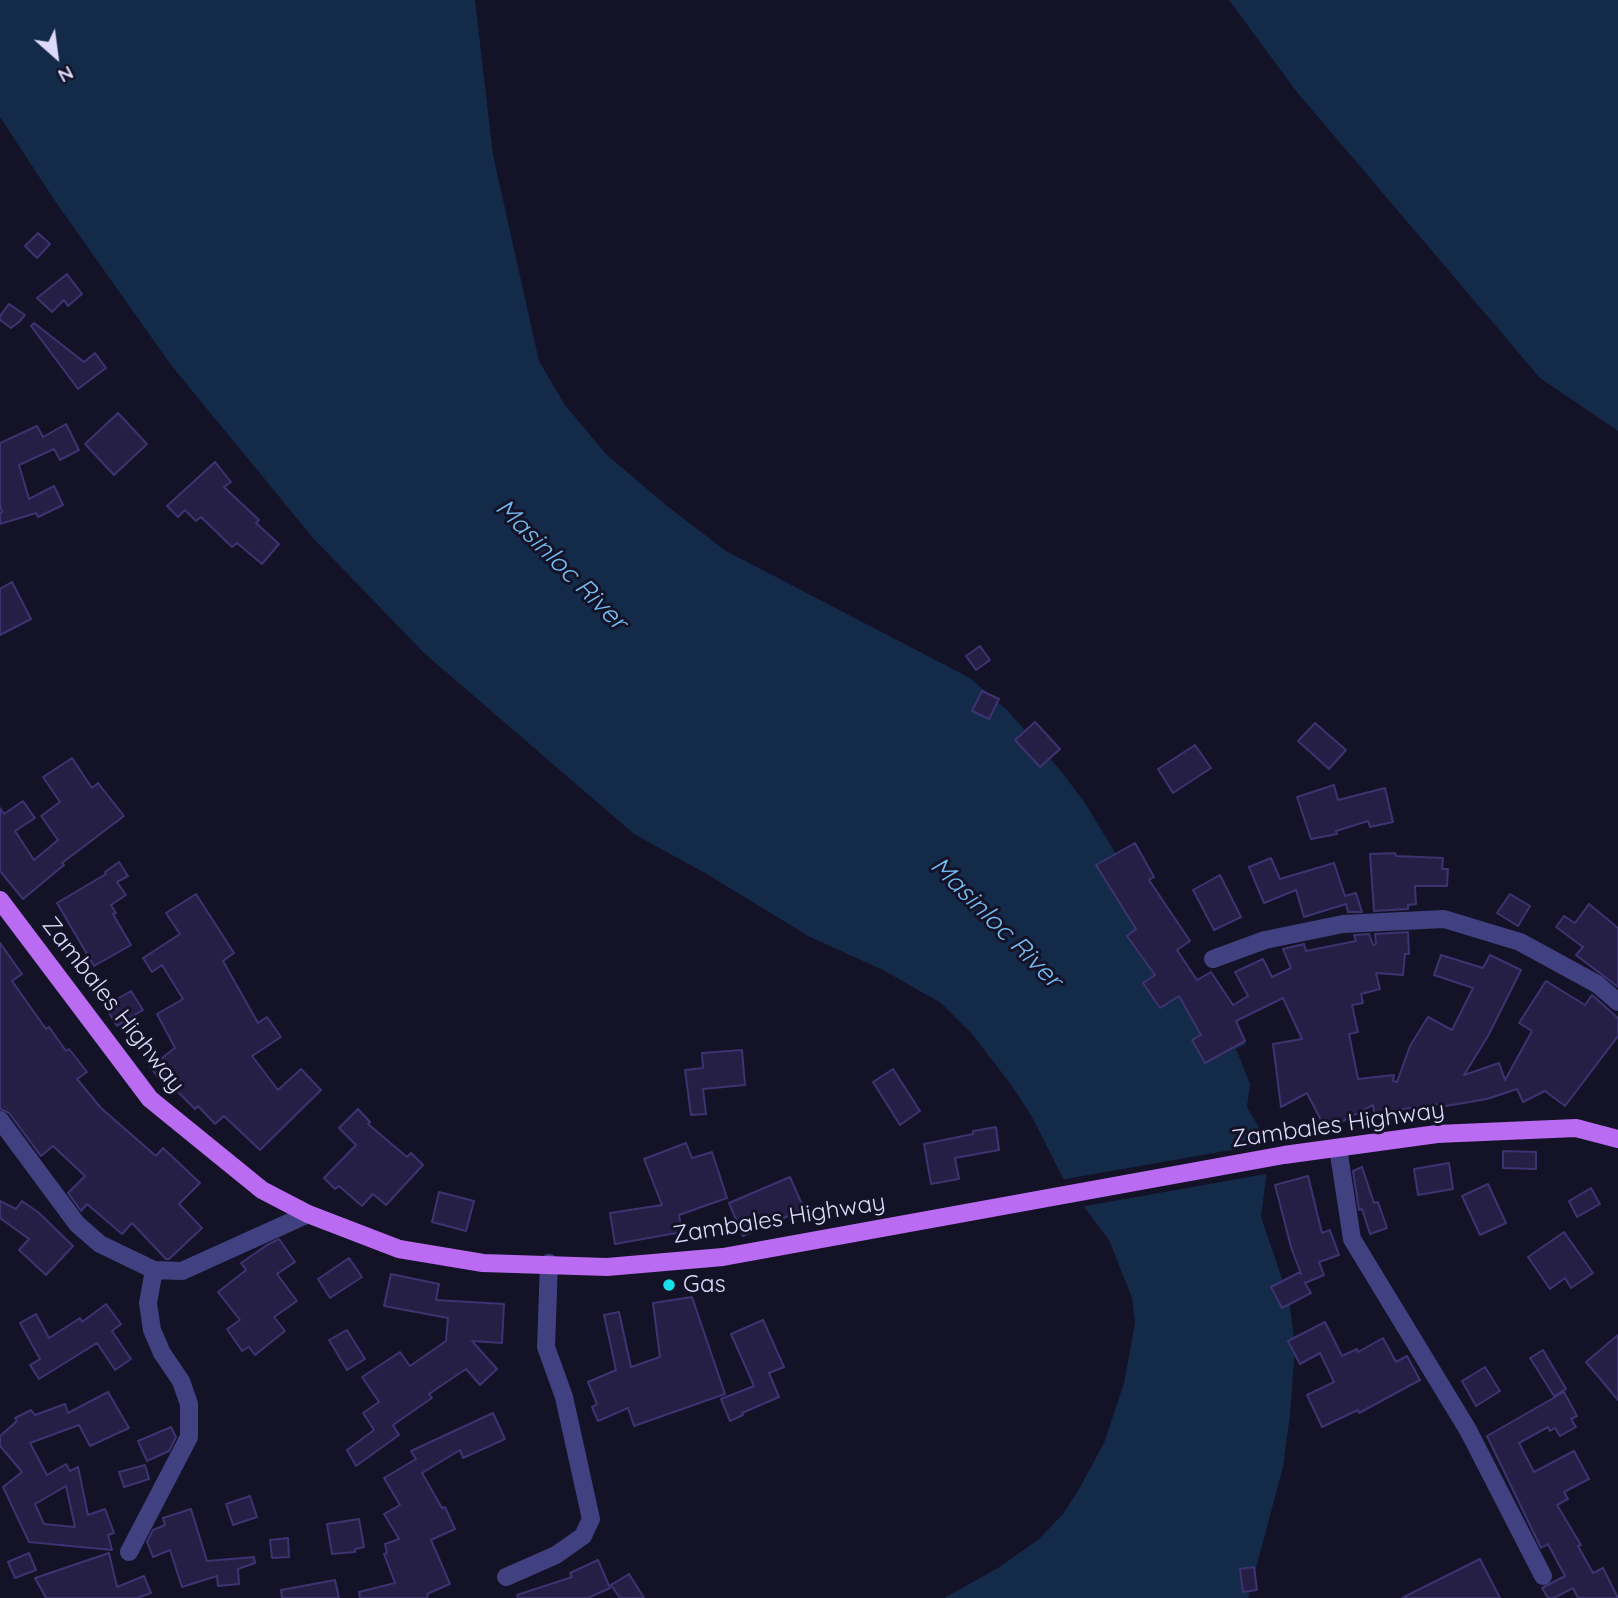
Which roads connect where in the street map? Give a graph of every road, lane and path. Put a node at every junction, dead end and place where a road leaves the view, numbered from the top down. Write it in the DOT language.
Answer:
graph roads {
  1 [pos="0,900"];
  2 [pos="1213,959"];
  3 [pos="1618,1002"];
  4 [pos="0,1120"];
  5 [pos="1618,1139"];
  6 [pos="1338,1148"];
  7 [pos="308,1214"];
  8 [pos="549,1263"];
  9 [pos="154,1270"];
  10 [pos="129,1552"];
  11 [pos="1543,1576"];
  12 [pos="506,1577"];
  1 -- 7 [label="main road, Zambales Highway"];
  2 -- 3 [label="street"];
  4 -- 9 [label="street"];
  5 -- 6 [label="main road, Zambales Highway"];
  6 -- 8 [label="main road, Zambales Highway"];
  6 -- 11 [label="street"];
  7 -- 8 [label="main road, Zambales Highway"];
  7 -- 9 [label="street"];
  8 -- 12 [label="street"];
  9 -- 10 [label="street"];
}
